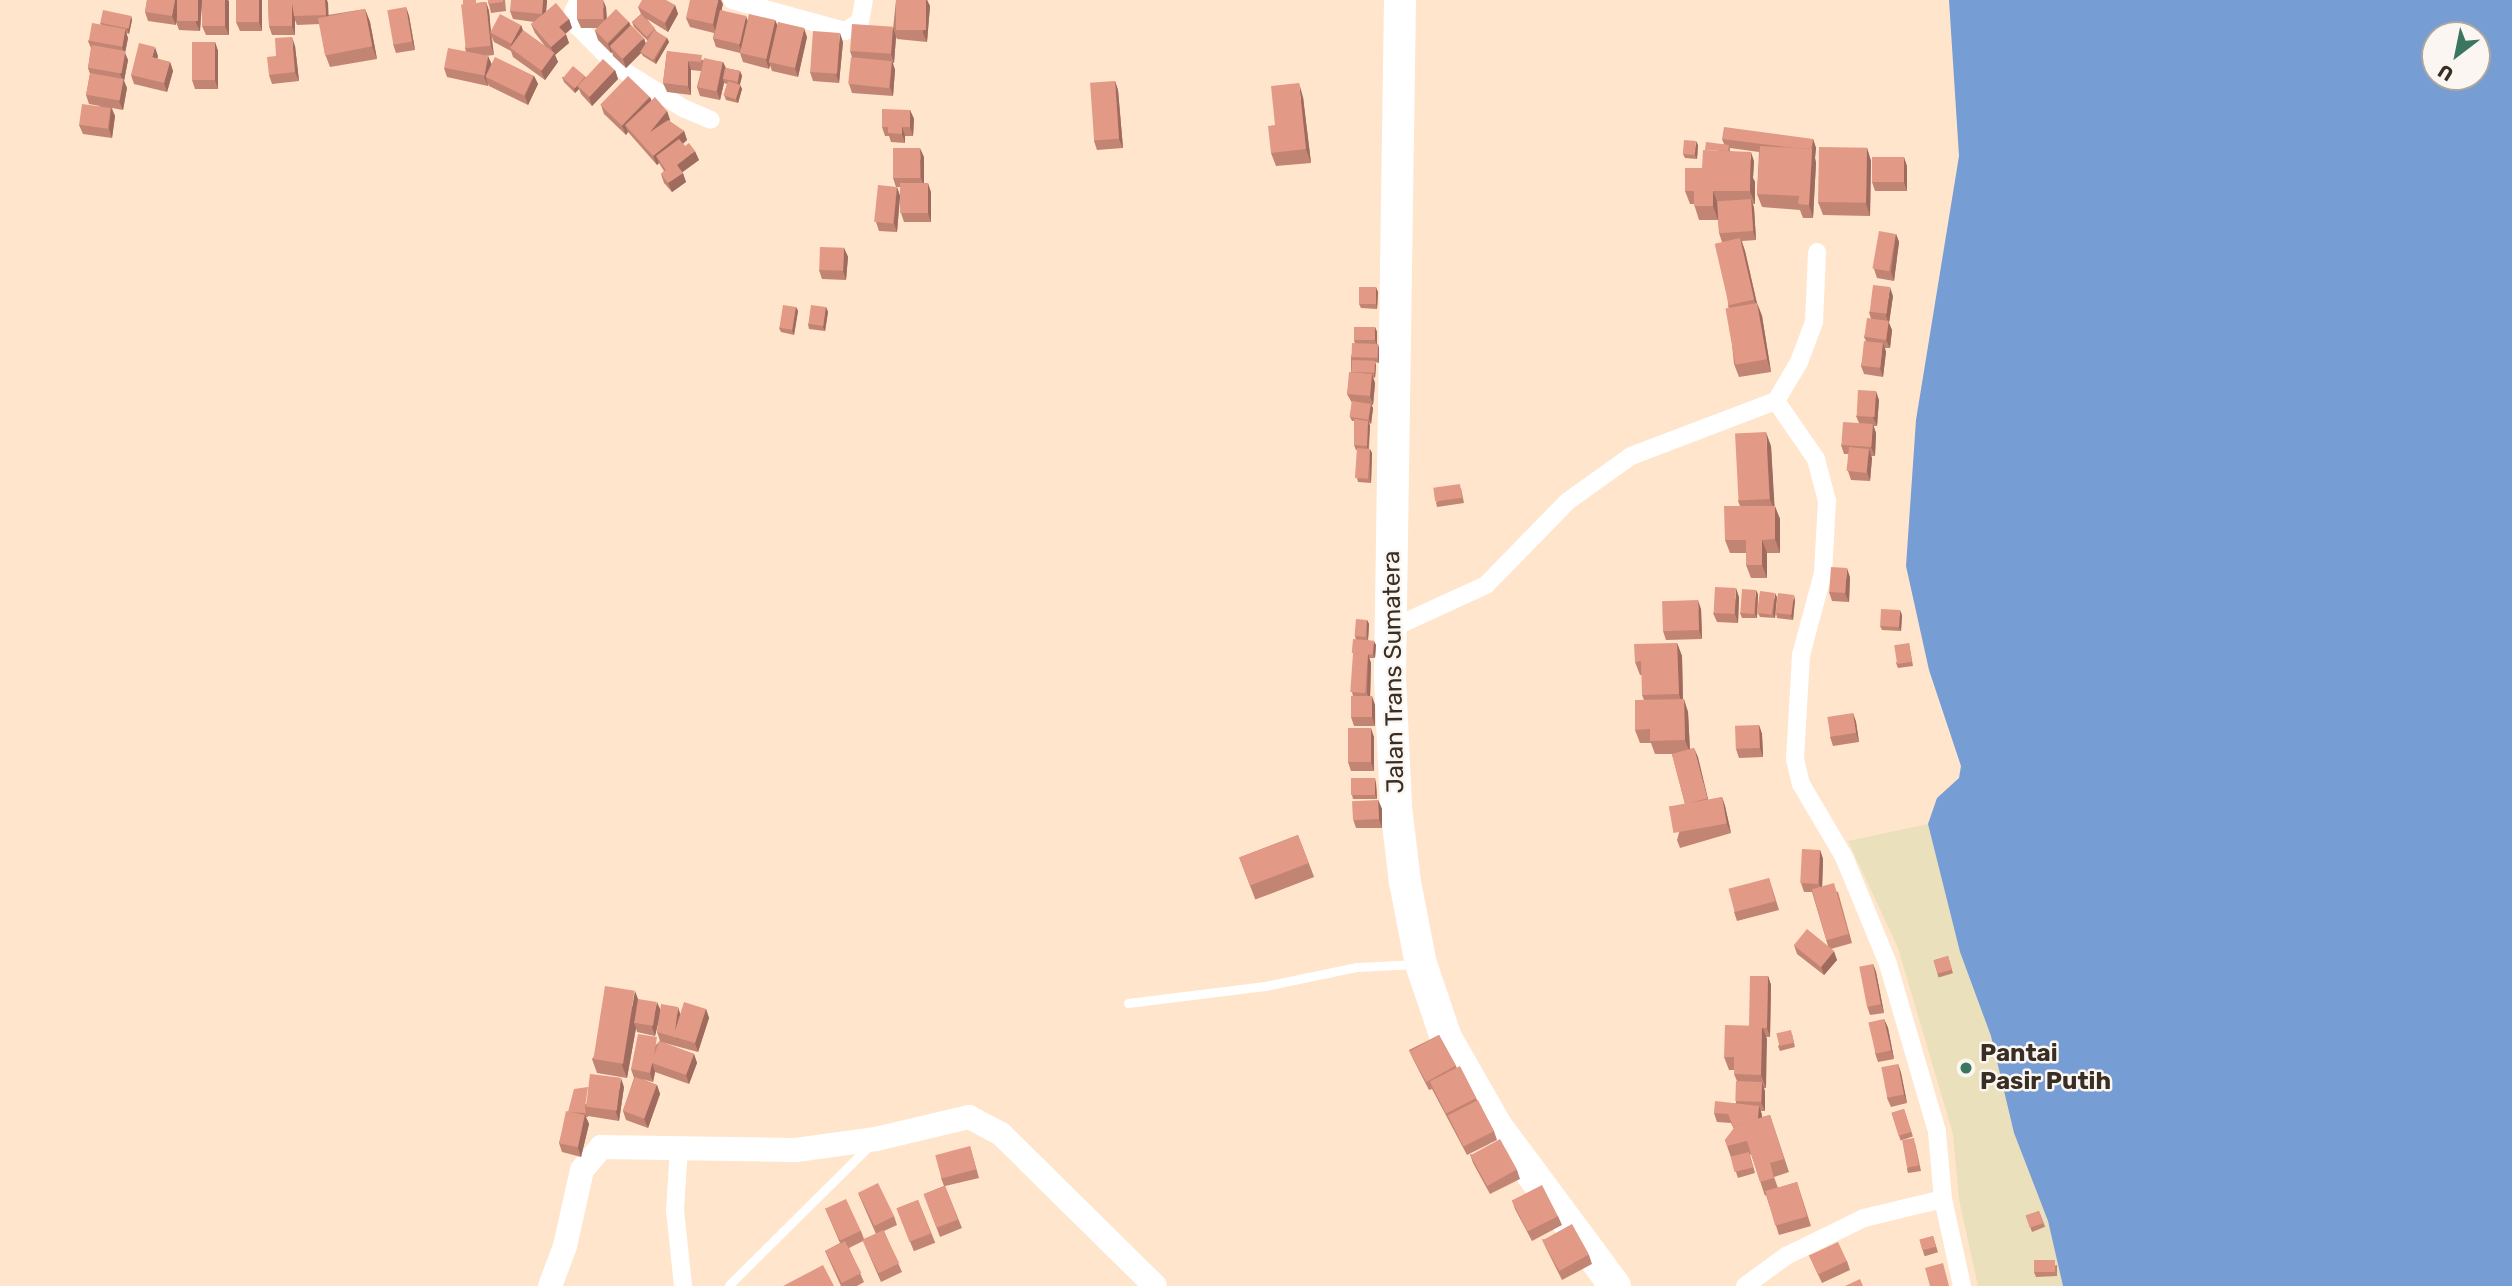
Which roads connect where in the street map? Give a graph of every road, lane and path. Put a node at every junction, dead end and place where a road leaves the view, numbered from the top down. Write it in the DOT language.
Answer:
graph roads {
  1 [pos="579,0"];
  2 [pos="732,0"];
  3 [pos="864,0"];
  4 [pos="1400,0"];
  5 [pos="711,120"];
  6 [pos="1817,251"];
  7 [pos="1776,401"];
  8 [pos="1390,629"];
  9 [pos="1422,964"];
  10 [pos="1128,1003"];
  11 [pos="876,1139"];
  12 [pos="679,1148"];
  13 [pos="1943,1199"];
  14 [pos="729,1285"];
  15 [pos="550,1286"];
  16 [pos="683,1286"];
  17 [pos="1155,1286"];
  18 [pos="1615,1286"];
  19 [pos="1745,1286"];
  20 [pos="1962,1286"];
  1 -- 5 [label="street"];
  2 -- 3 [label="street"];
  4 -- 8 [label="highway, Jalan Trans Sumatera"];
  6 -- 7 [label="street"];
  7 -- 8 [label="street"];
  7 -- 13 [label="street"];
  8 -- 9 [label="highway, Jalan Trans Sumatera"];
  9 -- 10 [label="lane"];
  9 -- 18 [label="highway, Jalan Trans Sumatera"];
  11 -- 12 [label="street"];
  11 -- 14 [label="lane"];
  11 -- 17 [label="street"];
  12 -- 15 [label="street"];
  12 -- 16 [label="street"];
  13 -- 19 [label="street"];
  13 -- 20 [label="street"];
}
